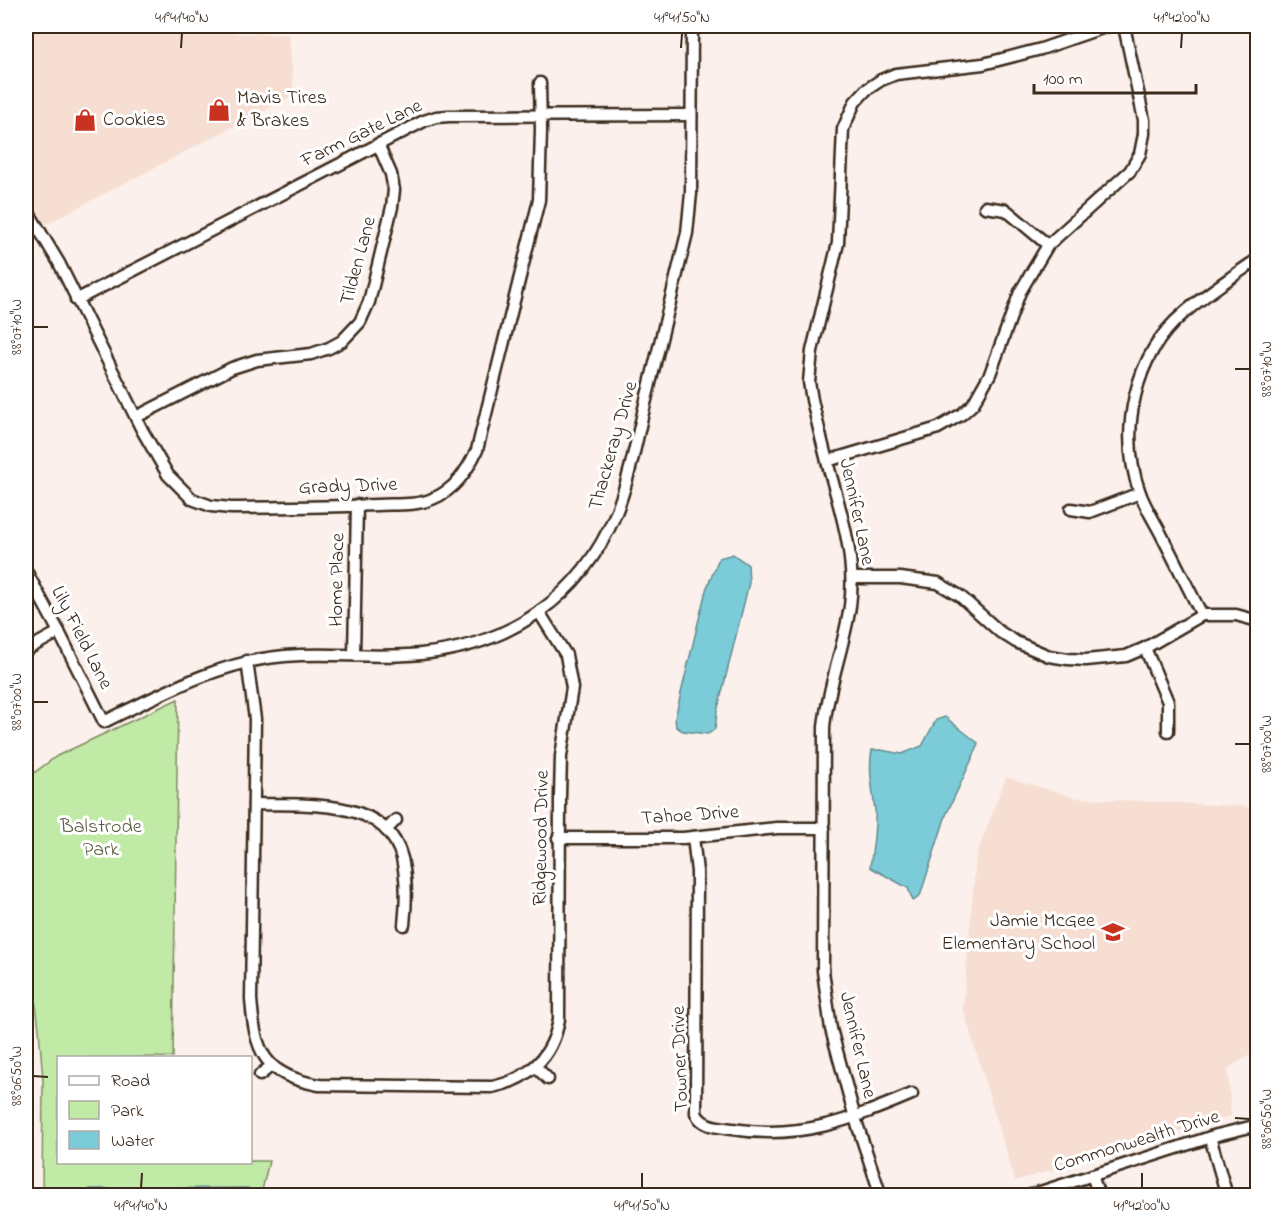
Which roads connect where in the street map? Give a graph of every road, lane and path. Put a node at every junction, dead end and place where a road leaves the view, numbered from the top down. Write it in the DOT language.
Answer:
graph roads {
  1 [pos="692,26"];
  2 [pos="1108,26"];
  3 [pos="1124,26"];
  4 [pos="540,83"];
  5 [pos="541,115"];
  6 [pos="691,115"];
  7 [pos="378,144"];
  8 [pos="985,207"];
  9 [pos="26,208"];
  10 [pos="1048,245"];
  11 [pos="1257,259"];
  12 [pos="76,300"];
  13 [pos="136,417"];
  14 [pos="827,461"];
  15 [pos="1140,493"];
  16 [pos="357,505"];
  17 [pos="1071,509"];
  18 [pos="26,571"];
  19 [pos="852,578"];
  20 [pos="539,612"];
  21 [pos="1202,615"];
  22 [pos="1257,621"];
  23 [pos="59,632"];
  24 [pos="1145,648"];
  25 [pos="26,650"];
  26 [pos="354,655"];
  27 [pos="247,662"];
  28 [pos="104,722"];
  29 [pos="1168,731"];
  30 [pos="254,804"];
  31 [pos="396,820"];
  32 [pos="824,828"];
  33 [pos="386,830"];
  34 [pos="693,837"];
  35 [pos="558,838"];
  36 [pos="404,925"];
  37 [pos="271,1066"];
  38 [pos="536,1067"];
  39 [pos="260,1076"];
  40 [pos="548,1079"];
  41 [pos="912,1094"];
  42 [pos="855,1118"];
  43 [pos="1257,1125"];
  44 [pos="1210,1137"];
  45 [pos="1092,1175"];
  46 [pos="881,1196"];
  47 [pos="1028,1196"];
  48 [pos="1099,1196"];
  49 [pos="1227,1196"];
  1 -- 6 [label="street, Thackeray Drive"];
  2 -- 14 [label="street, Jennifer Lane"];
  3 -- 10 [label="street"];
  4 -- 5 [label="street, Grady Drive"];
  5 -- 6 [label="street, Farm Gate Lane"];
  5 -- 7 [label="street, Farm Gate Lane"];
  5 -- 16 [label="street, Grady Drive"];
  6 -- 20 [label="street, Thackeray Drive"];
  7 -- 12 [label="street, Farm Gate Lane"];
  7 -- 13 [label="street, Tilden Lane"];
  8 -- 10 [label="street"];
  9 -- 12 [label="street, Grady Drive"];
  10 -- 14 [label="street"];
  11 -- 15 [label="street"];
  12 -- 13 [label="street, Grady Drive"];
  13 -- 16 [label="street, Grady Drive"];
  14 -- 19 [label="street, Jennifer Lane"];
  15 -- 17 [label="street"];
  15 -- 21 [label="street"];
  16 -- 26 [label="street, Home Place"];
  18 -- 23 [label="street, Lily Field Lane"];
  19 -- 24 [label="street"];
  19 -- 32 [label="street, Jennifer Lane"];
  20 -- 26 [label="street, Thackeray Drive"];
  20 -- 35 [label="street, Ridgewood Drive"];
  21 -- 22 [label="street"];
  21 -- 24 [label="street"];
  23 -- 25 [label="street"];
  23 -- 28 [label="street, Lily Field Lane"];
  24 -- 29 [label="street"];
  26 -- 27 [label="street, Thackeray Drive"];
  27 -- 28 [label="street, Thackeray Drive"];
  27 -- 30 [label="street"];
  30 -- 33 [label="street"];
  30 -- 37 [label="street"];
  31 -- 33 [label="street"];
  32 -- 34 [label="street, Tahoe Drive"];
  32 -- 42 [label="street, Jennifer Lane"];
  33 -- 36 [label="street"];
  34 -- 35 [label="street, Tahoe Drive"];
  34 -- 42 [label="street, Towner Drive"];
  35 -- 38 [label="street, Ridgewood Drive"];
  37 -- 38 [label="street, Ridgewood Drive"];
  37 -- 39 [label="street"];
  38 -- 40 [label="street"];
  41 -- 42 [label="street"];
  42 -- 46 [label="street, Jennifer Lane"];
  43 -- 44 [label="street, Commonwealth Drive"];
  44 -- 45 [label="street, Commonwealth Drive"];
  44 -- 49 [label="street"];
  45 -- 47 [label="street, Commonwealth Drive"];
  45 -- 48 [label="street"];
}
